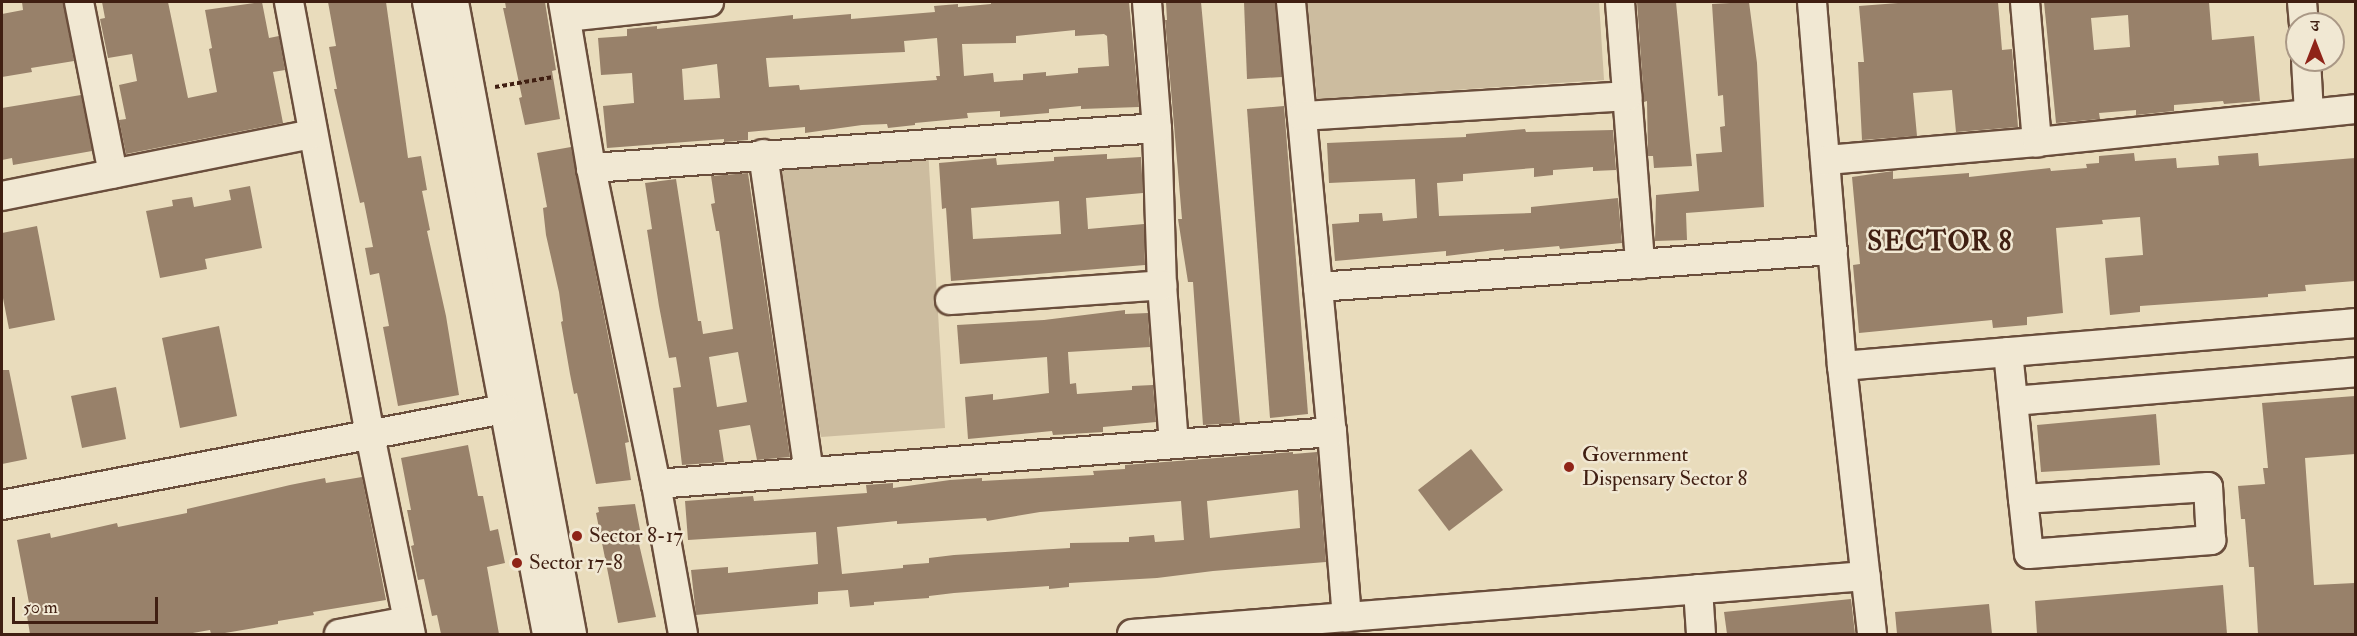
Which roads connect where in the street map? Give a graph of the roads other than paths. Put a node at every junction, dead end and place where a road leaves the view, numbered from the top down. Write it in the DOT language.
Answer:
graph roads {
  1 [pos="79,2"];
  2 [pos="289,2"];
  3 [pos="427,2"];
  4 [pos="454,2"];
  5 [pos="709,2"];
  6 [pos="1147,2"];
  7 [pos="1291,2"];
  8 [pos="1620,2"];
  9 [pos="1812,2"];
  10 [pos="2025,2"];
  11 [pos="564,9"];
  12 [pos="2307,72"];
  13 [pos="1627,96"];
  14 [pos="2355,109"];
  15 [pos="2309,113"];
  16 [pos="1302,116"];
  17 [pos="1157,129"];
  18 [pos="313,134"];
  19 [pos="2037,142"];
  20 [pos="763,154"];
  21 [pos="1826,160"];
  22 [pos="591,168"];
  23 [pos="113,174"];
  24 [pos="2,196"];
  25 [pos="1833,250"];
  26 [pos="1640,264"];
  27 [pos="1162,285"];
  28 [pos="1318,287"];
  29 [pos="950,300"];
  30 [pos="2355,323"];
  31 [pos="2008,352"];
  32 [pos="1842,366"];
  33 [pos="2355,372"];
  34 [pos="2013,401"];
  35 [pos="504,409"];
  36 [pos="1332,432"];
  37 [pos="370,435"];
  38 [pos="1174,444"];
  39 [pos="809,472"];
  40 [pos="656,484"];
  41 [pos="2023,499"];
  42 [pos="2,505"];
  43 [pos="1866,576"];
  44 [pos="1698,589"];
  45 [pos="1347,617"];
  46 [pos="409,628"];
  47 [pos="339,634"];
  48 [pos="547,634"];
  49 [pos="573,634"];
  50 [pos="683,634"];
  51 [pos="1132,634"];
  52 [pos="1138,634"];
  53 [pos="1701,634"];
  54 [pos="1872,634"];
  1 -- 23 [label="street"];
  2 -- 18 [label="street"];
  3 -- 35 [label="street"];
  4 -- 49 [label="street"];
  5 -- 11 [label="street"];
  6 -- 17 [label="street"];
  7 -- 16 [label="street"];
  8 -- 13 [label="street"];
  9 -- 21 [label="street"];
  10 -- 19 [label="street"];
  11 -- 22 [label="street"];
  12 -- 15 [label="street"];
  13 -- 16 [label="street"];
  13 -- 26 [label="street"];
  14 -- 15 [label="street"];
  15 -- 19 [label="street"];
  16 -- 28 [label="street"];
  17 -- 20 [label="street"];
  17 -- 27 [label="street"];
  18 -- 23 [label="street"];
  18 -- 37 [label="street"];
  19 -- 21 [label="street"];
  20 -- 22 [label="street"];
  20 -- 39 [label="street"];
  21 -- 25 [label="street"];
  22 -- 40 [label="street"];
  23 -- 24 [label="street"];
  25 -- 26 [label="street"];
  25 -- 32 [label="street"];
  26 -- 28 [label="street"];
  27 -- 29 [label="street"];
  27 -- 38 [label="street"];
  28 -- 36 [label="street"];
  30 -- 31 [label="street"];
  31 -- 32 [label="street"];
  31 -- 34 [label="street"];
  32 -- 43 [label="street"];
  33 -- 34 [label="street"];
  34 -- 41 [label="street"];
  35 -- 37 [label="street"];
  35 -- 48 [label="street"];
  36 -- 38 [label="street"];
  36 -- 45 [label="street"];
  37 -- 42 [label="street"];
  37 -- 46 [label="street"];
  38 -- 39 [label="street"];
  39 -- 40 [label="street"];
  40 -- 50 [label="street"];
  41 -- 41 [label="street"];
  43 -- 44 [label="street"];
  43 -- 54 [label="street"];
  44 -- 45 [label="street"];
  44 -- 53 [label="street"];
  45 -- 52 [label="street"];
  46 -- 47 [label="street"];
  51 -- 52 [label="street"];
}
